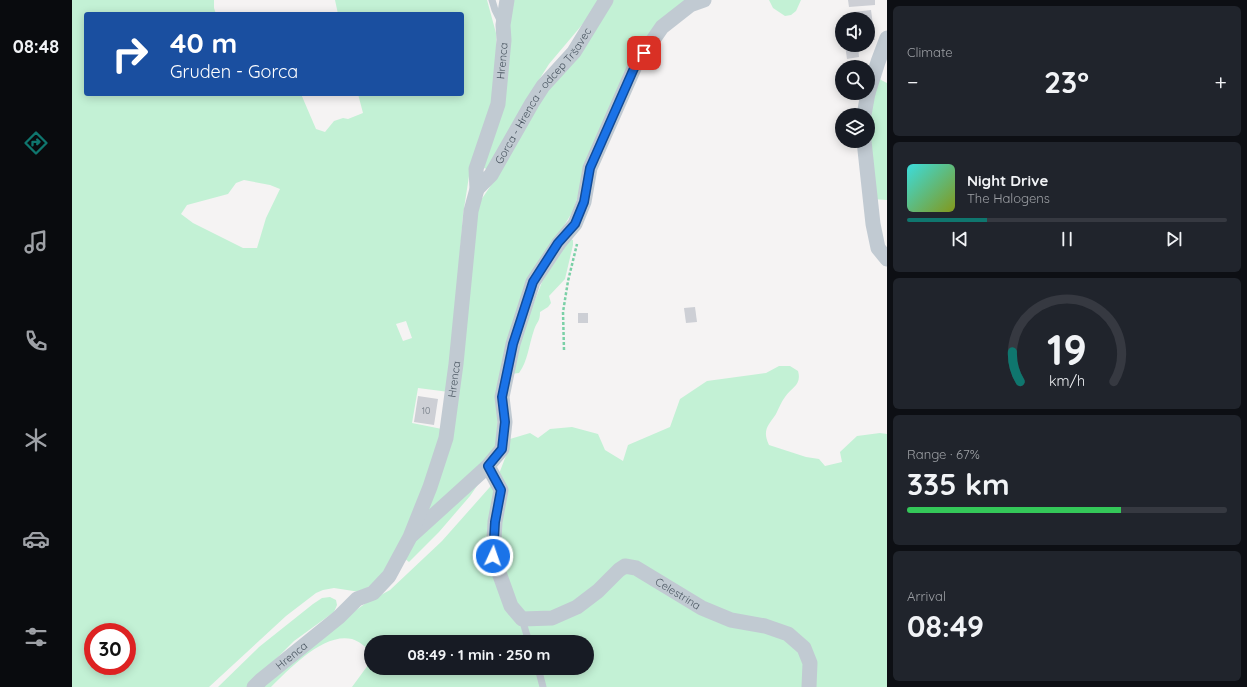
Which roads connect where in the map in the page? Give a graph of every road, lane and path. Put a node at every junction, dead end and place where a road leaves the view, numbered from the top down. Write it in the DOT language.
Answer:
graph roads {
  1 [pos="492,0"];
  2 [pos="507,0"];
  3 [pos="606,0"];
  4 [pos="704,0"];
  5 [pos="503,26"];
  6 [pos="887,38"];
  7 [pos="878,62"];
  8 [pos="875,71"];
  9 [pos="887,74"];
  10 [pos="865,148"];
  11 [pos="477,189"];
  12 [pos="575,224"];
  13 [pos="887,258"];
  14 [pos="564,350"];
  15 [pos="488,466"];
  16 [pos="410,537"];
  17 [pos="522,620"];
  18 [pos="527,635"];
  19 [pos="540,675"];
  20 [pos="254,687"];
  21 [pos="543,687"];
  22 [pos="808,687"];
  1 -- 5 [label="lane"];
  2 -- 5 [label="street, Hrenca"];
  3 -- 11 [label="street, Gorca - Hrenca - odcep Tršavec"];
  4 -- 12 [label="street"];
  5 -- 11 [label="street, Hrenca"];
  6 -- 7 [label="street"];
  7 -- 8 [label="street"];
  7 -- 9 [label="street"];
  10 -- 13 [label="street"];
  11 -- 16 [label="street, Hrenca"];
  12 -- 14 [label="path"];
  12 -- 15 [label="street"];
  15 -- 16 [label="street"];
  15 -- 17 [label="street"];
  16 -- 20 [label="street, Hrenca"];
  17 -- 18 [label="lane"];
  17 -- 22 [label="street, Celestrina"];
  19 -- 21 [label="lane"];
}
